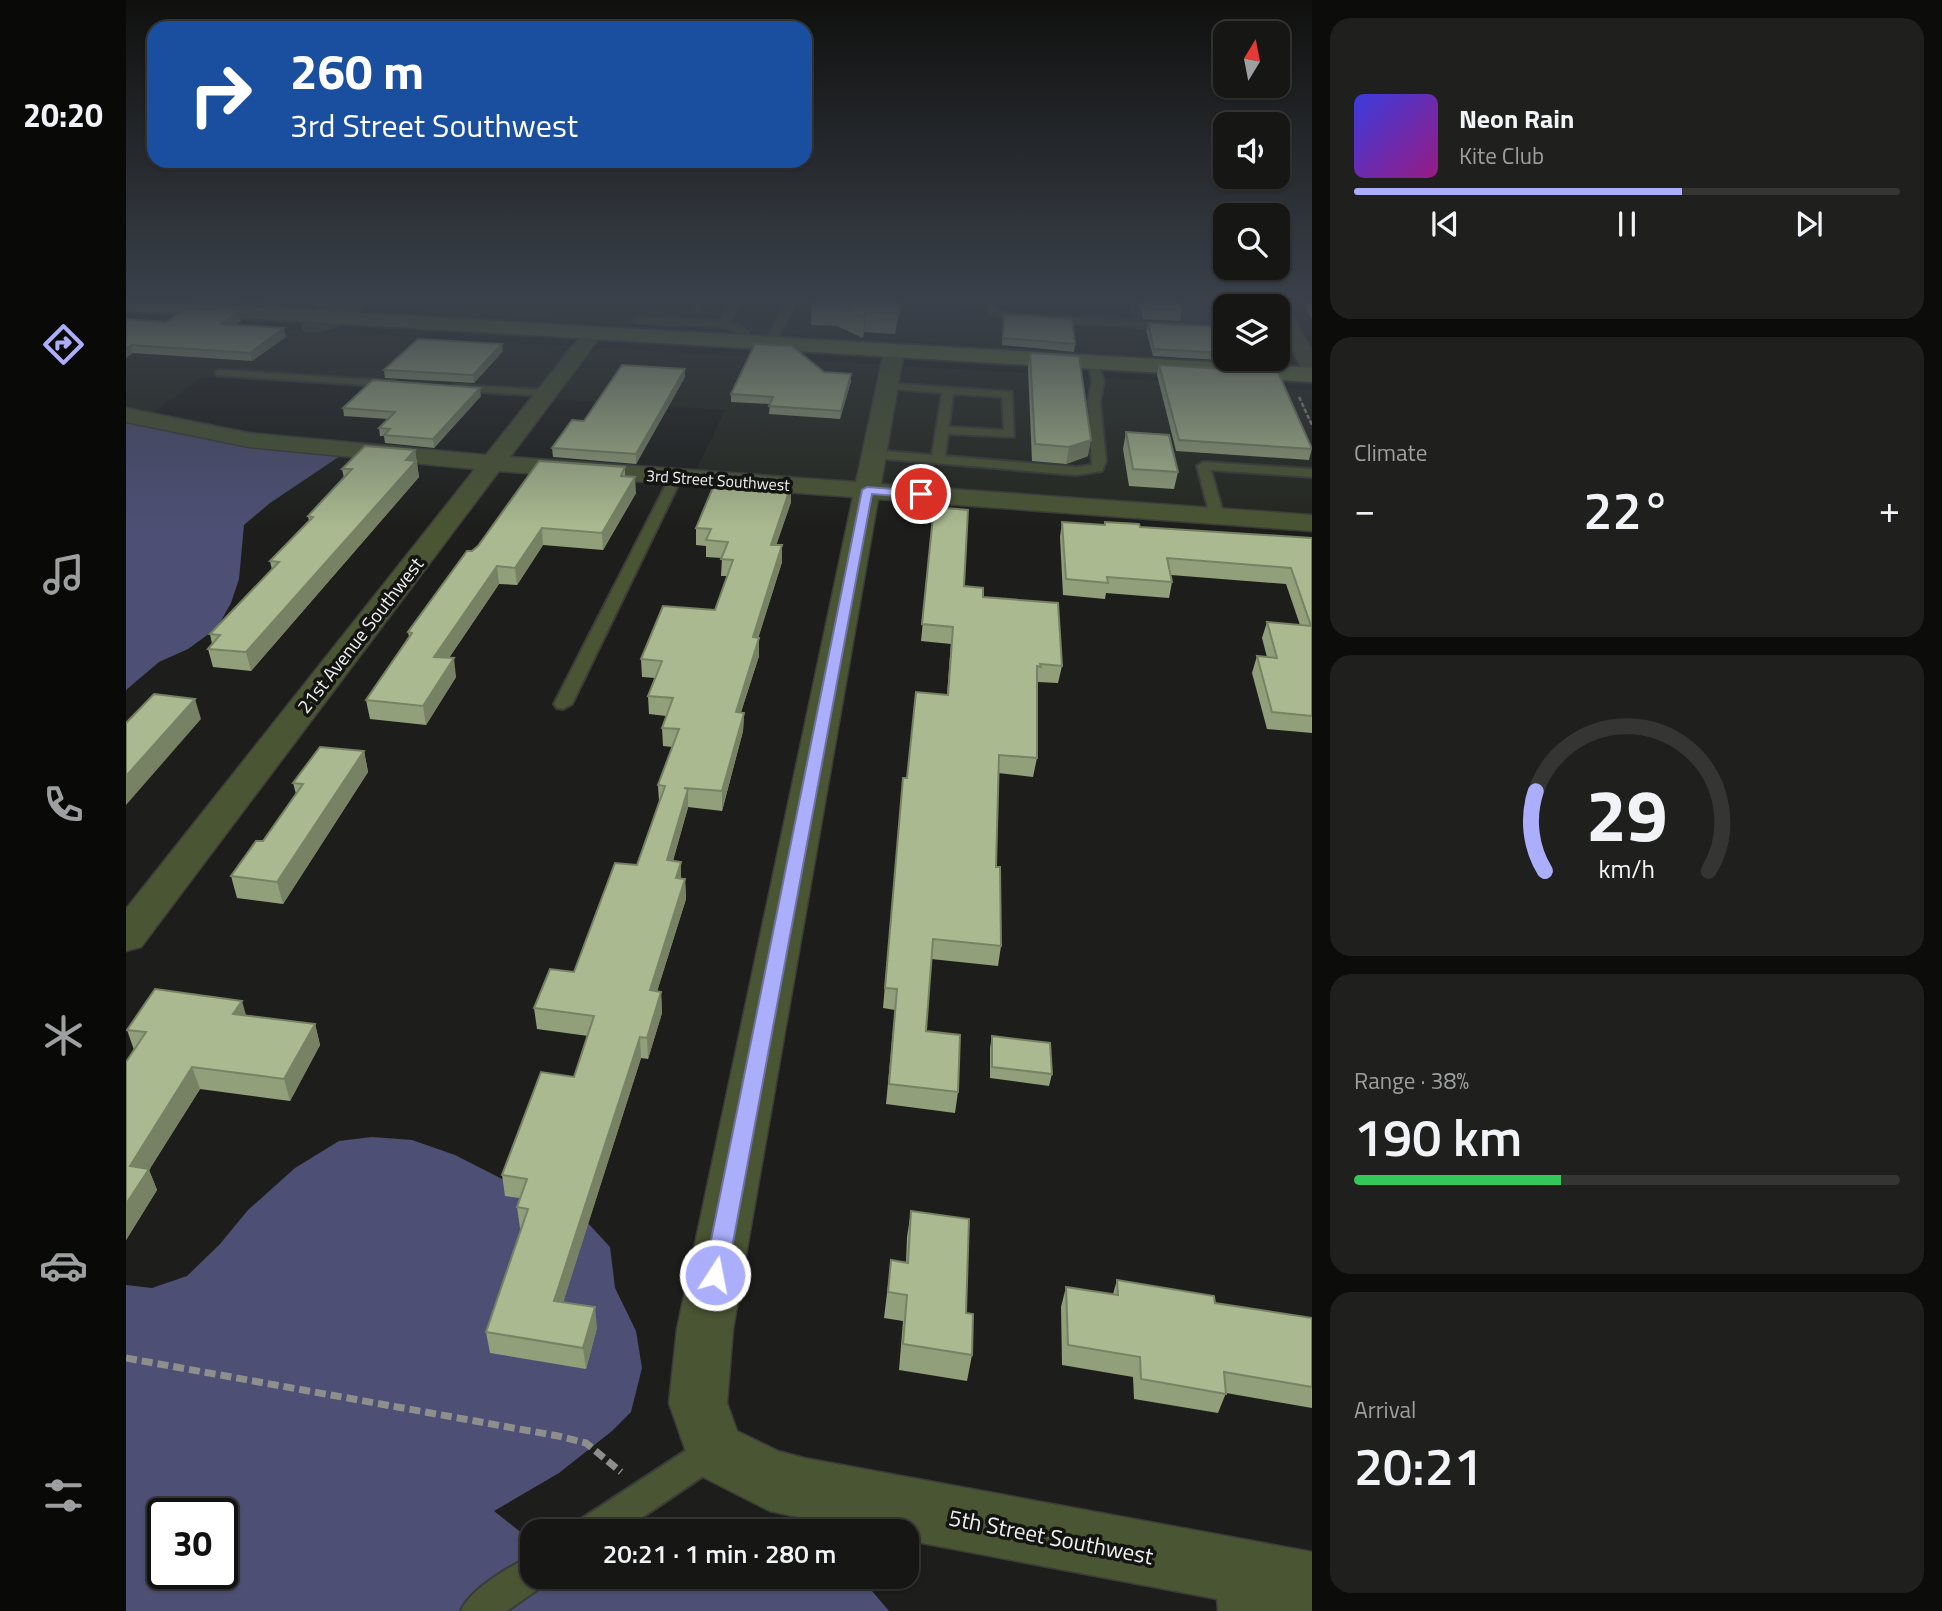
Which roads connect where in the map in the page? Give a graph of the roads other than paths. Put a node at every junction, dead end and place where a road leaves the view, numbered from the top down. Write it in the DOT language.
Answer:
graph roads {
  1 [pos="307,378"];
  2 [pos="558,378"];
  3 [pos="890,378"];
  4 [pos="920,378"];
  5 [pos="1096,378"];
  6 [pos="1229,378"];
  7 [pos="405,384"];
  8 [pos="1312,385"];
  9 [pos="443,387"];
  10 [pos="948,390"];
  11 [pos="547,393"];
  12 [pos="126,415"];
  13 [pos="943,430"];
  14 [pos="938,458"];
  15 [pos="492,464"];
  16 [pos="871,472"];
  17 [pos="1312,473"];
  18 [pos="676,477"];
  19 [pos="1217,516"];
  20 [pos="1312,523"];
  21 [pos="563,704"];
  22 [pos="126,937"];
  23 [pos="714,1451"];
  24 [pos="611,1519"];
  25 [pos="520,1581"];
  26 [pos="1312,1585"];
  27 [pos="1249,1593"];
  28 [pos="478,1611"];
  1 -- 7 [label="lane"];
  2 -- 11 [label="street, 21st Avenue Southwest"];
  3 -- 16 [label="street"];
  4 -- 10 [label="lane"];
  5 -- 14 [label="lane"];
  6 -- 8 [label="main road"];
  9 -- 11 [label="lane"];
  10 -- 13 [label="lane"];
  10 -- 13 [label="lane"];
  11 -- 15 [label="street, 21st Avenue Southwest"];
  12 -- 15 [label="street, 3rd Street Southwest"];
  13 -- 14 [label="lane"];
  14 -- 16 [label="lane"];
  15 -- 18 [label="street, 3rd Street Southwest"];
  15 -- 22 [label="street, 21st Avenue Southwest"];
  16 -- 18 [label="street, 3rd Street Southwest"];
  16 -- 19 [label="street, 3rd Street Southwest"];
  16 -- 23 [label="street"];
  17 -- 19 [label="lane"];
  18 -- 21 [label="lane"];
  19 -- 20 [label="street, 3rd Street Southwest"];
  23 -- 24 [label="lane"];
  23 -- 27 [label="street, 5th Street Southwest"];
  25 -- 28 [label="lane"];
  26 -- 27 [label="street, 5th Street Southwest"];
}
